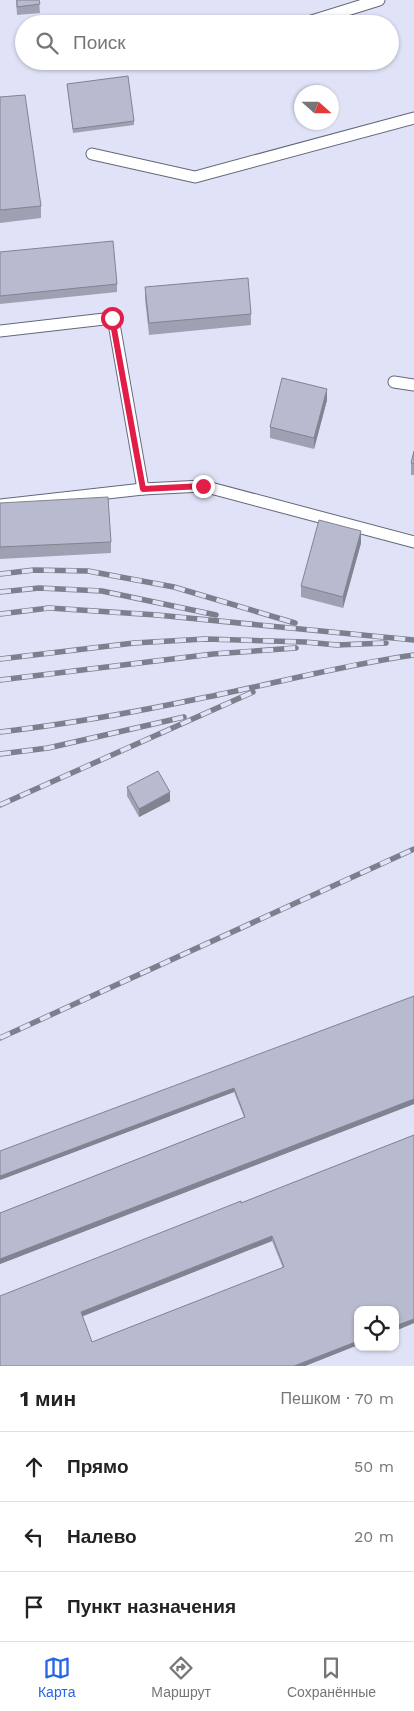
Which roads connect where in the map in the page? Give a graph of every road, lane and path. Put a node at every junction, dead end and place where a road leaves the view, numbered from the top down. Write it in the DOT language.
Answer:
graph roads {
  1 [pos="379,0"];
  2 [pos="331,15"];
  3 [pos="414,118"];
  4 [pos="92,154"];
  5 [pos="0,331"];
  6 [pos="394,382"];
  7 [pos="414,385"];
  8 [pos="143,489"];
  9 [pos="0,505"];
  10 [pos="414,542"];
  1 -- 2 [label="lane"];
  3 -- 4 [label="lane"];
  5 -- 8 [label="lane"];
  6 -- 7 [label="lane"];
  8 -- 9 [label="lane"];
  8 -- 10 [label="lane"];
}
